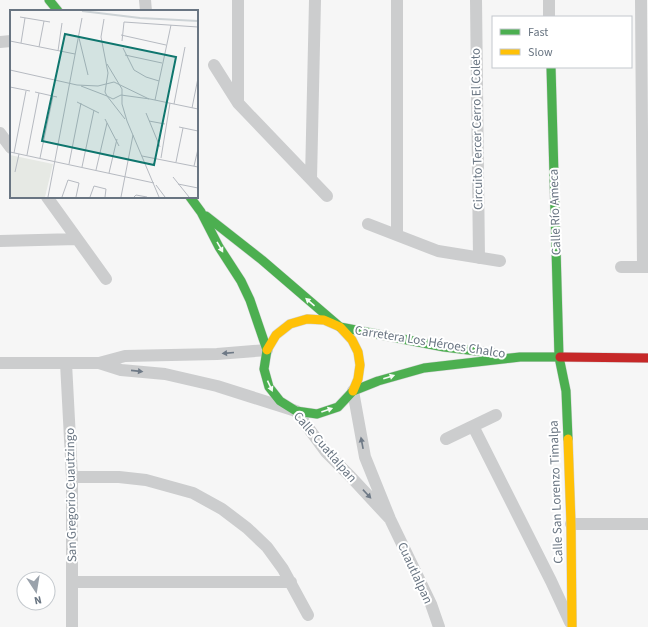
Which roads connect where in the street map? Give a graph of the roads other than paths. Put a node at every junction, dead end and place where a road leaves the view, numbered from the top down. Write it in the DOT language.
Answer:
graph roads {
  1 [pos="50,0"];
  2 [pos="145,0"];
  3 [pos="238,0"];
  4 [pos="315,0"];
  5 [pos="397,0"];
  6 [pos="476,0"];
  7 [pos="549,0"];
  8 [pos="641,0"];
  9 [pos="57,10"];
  10 [pos="146,10"];
  11 [pos="549,16"];
  12 [pos="10,41"];
  13 [pos="0,42"];
  14 [pos="214,64"];
  15 [pos="551,68"];
  16 [pos="238,103"];
  17 [pos="0,133"];
  18 [pos="10,147"];
  19 [pos="311,179"];
  20 [pos="328,196"];
  21 [pos="48,198"];
  22 [pos="191,198"];
  23 [pos="201,212"];
  24 [pos="368,224"];
  25 [pos="397,235"];
  26 [pos="77,239"];
  27 [pos="0,241"];
  28 [pos="478,258"];
  29 [pos="500,261"];
  30 [pos="621,266"];
  31 [pos="646,267"];
  32 [pos="106,279"];
  33 [pos="340,327"];
  34 [pos="352,340"];
  35 [pos="267,350"];
  36 [pos="520,357"];
  37 [pos="559,357"];
  38 [pos="648,358"];
  39 [pos="0,363"];
  40 [pos="66,363"];
  41 [pos="99,363"];
  42 [pos="353,392"];
  43 [pos="296,411"];
  44 [pos="496,415"];
  45 [pos="473,426"];
  46 [pos="446,439"];
  47 [pos="72,477"];
  48 [pos="390,519"];
  49 [pos="571,524"];
  50 [pos="648,524"];
  51 [pos="72,582"];
  52 [pos="291,582"];
  53 [pos="308,615"];
  54 [pos="572,626"];
  55 [pos="72,627"];
  56 [pos="439,627"];
  1 -- 9 [label="street"];
  2 -- 10 [label="street"];
  3 -- 16 [label="street"];
  4 -- 19 [label="street"];
  5 -- 25 [label="street"];
  6 -- 28 [label="street, Circuito Tercer Cerro El Coleto"];
  7 -- 11 [label="street"];
  8 -- 31 [label="street"];
  12 -- 13 [label="street"];
  14 -- 16 [label="street"];
  15 -- 37 [label="street, Calle Río Ameca"];
  16 -- 19 [label="street"];
  17 -- 18 [label="street"];
  19 -- 20 [label="street"];
  21 -- 26 [label="street"];
  22 -- 23 [label="street"];
  33 -- 23 [label="street, one-way"];
  23 -- 35 [label="street, Calle Cuatlalpan, one-way"];
  24 -- 25 [label="street"];
  25 -- 28 [label="street"];
  26 -- 27 [label="street"];
  26 -- 32 [label="street"];
  28 -- 29 [label="street"];
  30 -- 31 [label="street"];
  33 -- 34 [label="street, Carretera Los Héroes Chalco"];
  33 -- 35 [label="street, Carretera Los Héroes Chalco"];
  33 -- 36 [label="street, Carretera Los Héroes Chalco"];
  34 -- 42 [label="street, Calle Cuatlalpan"];
  35 -- 41 [label="street, Carretera Los Héroes Chalco, one-way"];
  35 -- 43 [label="street, Calle Cuatlalpan, one-way"];
  36 -- 37 [label="street, Carretera Los Héroes Chalco"];
  42 -- 36 [label="street, Carretera Los Héroes Chalco, one-way"];
  37 -- 38 [label="street, Carretera Los Héroes Chalco"];
  37 -- 49 [label="street, Calle San Lorenzo Timalpa"];
  39 -- 40 [label="street, Carretera Los Héroes Chalco"];
  40 -- 41 [label="street, Carretera Los Héroes Chalco"];
  40 -- 47 [label="street, San Gregorio Cuautzingo"];
  41 -- 43 [label="street, Carretera Los Héroes Chalco, one-way"];
  43 -- 42 [label="street, Carretera Los Héroes Chalco, one-way"];
  48 -- 42 [label="street, Calle Cuatlalpan, one-way"];
  43 -- 48 [label="street, Calle Cuatlalpan, one-way"];
  44 -- 45 [label="street"];
  45 -- 46 [label="street"];
  45 -- 54 [label="street"];
  47 -- 51 [label="street, San Gregorio Cuautzingo"];
  47 -- 52 [label="street"];
  48 -- 56 [label="street, Cuautlalpan"];
  49 -- 50 [label="street"];
  49 -- 54 [label="street, Calle San Lorenzo Timalpa"];
  51 -- 52 [label="street"];
  51 -- 55 [label="street, San Gregorio Cuautzingo"];
  52 -- 53 [label="street"];
}
